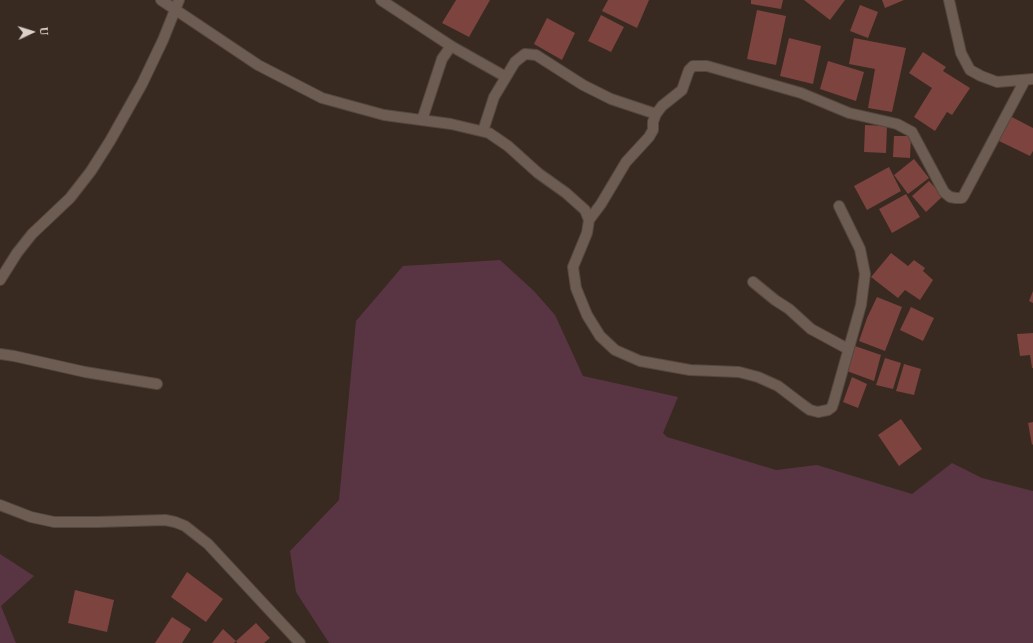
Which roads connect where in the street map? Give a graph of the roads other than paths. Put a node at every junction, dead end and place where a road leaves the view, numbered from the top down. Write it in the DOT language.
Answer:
graph roads {
  1 [pos="161,0"];
  2 [pos="179,0"];
  3 [pos="381,0"];
  4 [pos="949,0"];
  5 [pos="175,10"];
  6 [pos="451,46"];
  7 [pos="506,77"];
  8 [pos="1029,79"];
  9 [pos="656,114"];
  10 [pos="422,120"];
  11 [pos="482,131"];
  12 [pos="839,206"];
  13 [pos="589,220"];
  14 [pos="0,280"];
  15 [pos="753,282"];
  16 [pos="848,349"];
  17 [pos="0,354"];
  18 [pos="157,384"];
  19 [pos="0,505"];
  20 [pos="300,643"];
  1 -- 5 [label="street"];
  2 -- 5 [label="street"];
  3 -- 6 [label="street"];
  4 -- 8 [label="street"];
  5 -- 10 [label="street"];
  5 -- 14 [label="street"];
  6 -- 7 [label="street"];
  6 -- 10 [label="street"];
  7 -- 9 [label="street"];
  7 -- 11 [label="street"];
  8 -- 9 [label="street"];
  9 -- 13 [label="street"];
  10 -- 11 [label="street"];
  11 -- 13 [label="street"];
  12 -- 16 [label="street"];
  13 -- 16 [label="street"];
  15 -- 16 [label="street"];
  17 -- 18 [label="street"];
  19 -- 20 [label="street"];
}
